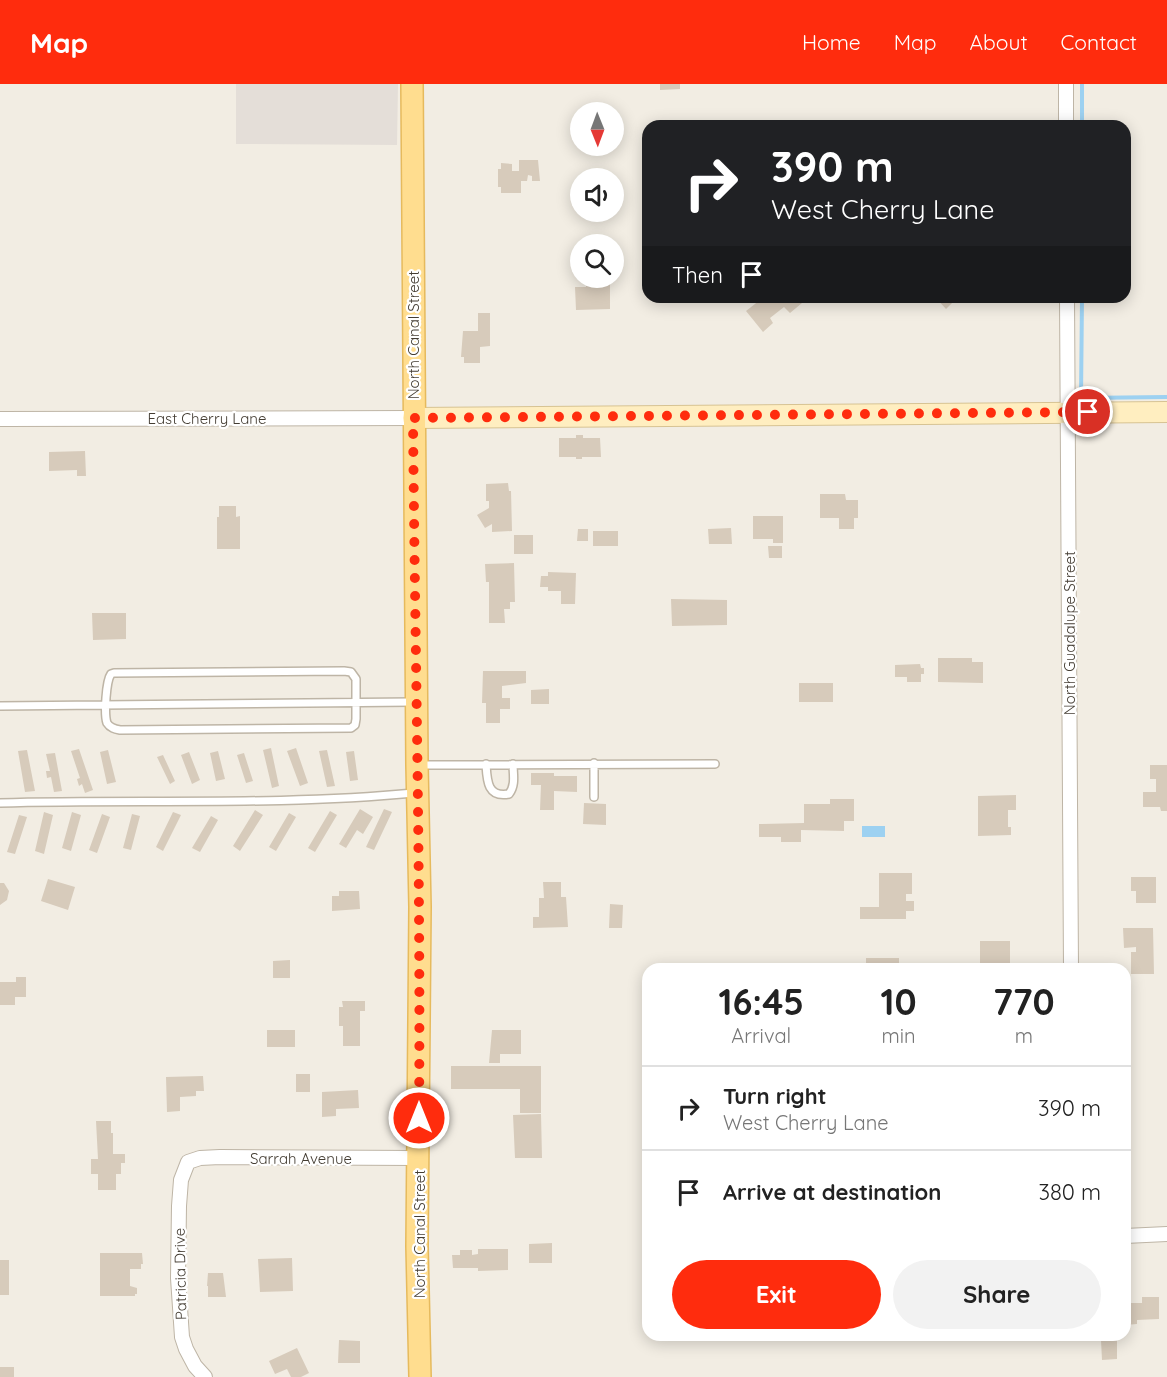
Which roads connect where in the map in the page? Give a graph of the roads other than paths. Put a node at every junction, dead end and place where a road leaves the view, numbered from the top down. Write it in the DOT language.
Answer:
graph roads {
  1 [pos="412,84"];
  2 [pos="1066,84"];
  3 [pos="1066,120"];
  4 [pos="1067,303"];
  5 [pos="1068,412"];
  6 [pos="1167,412"];
  7 [pos="413,418"];
  8 [pos="0,419"];
  9 [pos="356,702"];
  10 [pos="416,702"];
  11 [pos="0,705"];
  12 [pos="107,705"];
  13 [pos="486,764"];
  14 [pos="513,764"];
  15 [pos="594,764"];
  16 [pos="715,764"];
  17 [pos="417,765"];
  18 [pos="417,793"];
  19 [pos="594,797"];
  20 [pos="0,803"];
  21 [pos="1071,963"];
  22 [pos="419,1158"];
  23 [pos="187,1165"];
  24 [pos="1167,1234"];
  25 [pos="1131,1236"];
  26 [pos="205,1377"];
  27 [pos="420,1377"];
  1 -- 7 [label="main road, North Canal Street"];
  2 -- 3 [label="street"];
  4 -- 5 [label="street, North Guadalupe Street"];
  5 -- 6 [label="street"];
  5 -- 7 [label="street"];
  5 -- 21 [label="street, North Guadalupe Street"];
  7 -- 8 [label="street, East Cherry Lane"];
  7 -- 10 [label="main road, North Canal Street"];
  9 -- 10 [label="lane"];
  9 -- 12 [label="lane"];
  9 -- 12 [label="lane"];
  9 -- 12 [label="lane"];
  10 -- 17 [label="main road, North Canal Street"];
  11 -- 12 [label="lane"];
  13 -- 14 [label="lane"];
  13 -- 14 [label="lane"];
  13 -- 17 [label="lane"];
  14 -- 15 [label="lane"];
  15 -- 16 [label="lane"];
  15 -- 19 [label="lane"];
  17 -- 18 [label="main road, North Canal Street"];
  18 -- 20 [label="lane"];
  18 -- 22 [label="main road, North Canal Street"];
  22 -- 23 [label="street, Sarrah Avenue"];
  22 -- 27 [label="main road, North Canal Street"];
  23 -- 26 [label="street, Patricia Drive"];
  24 -- 25 [label="street"];
}
